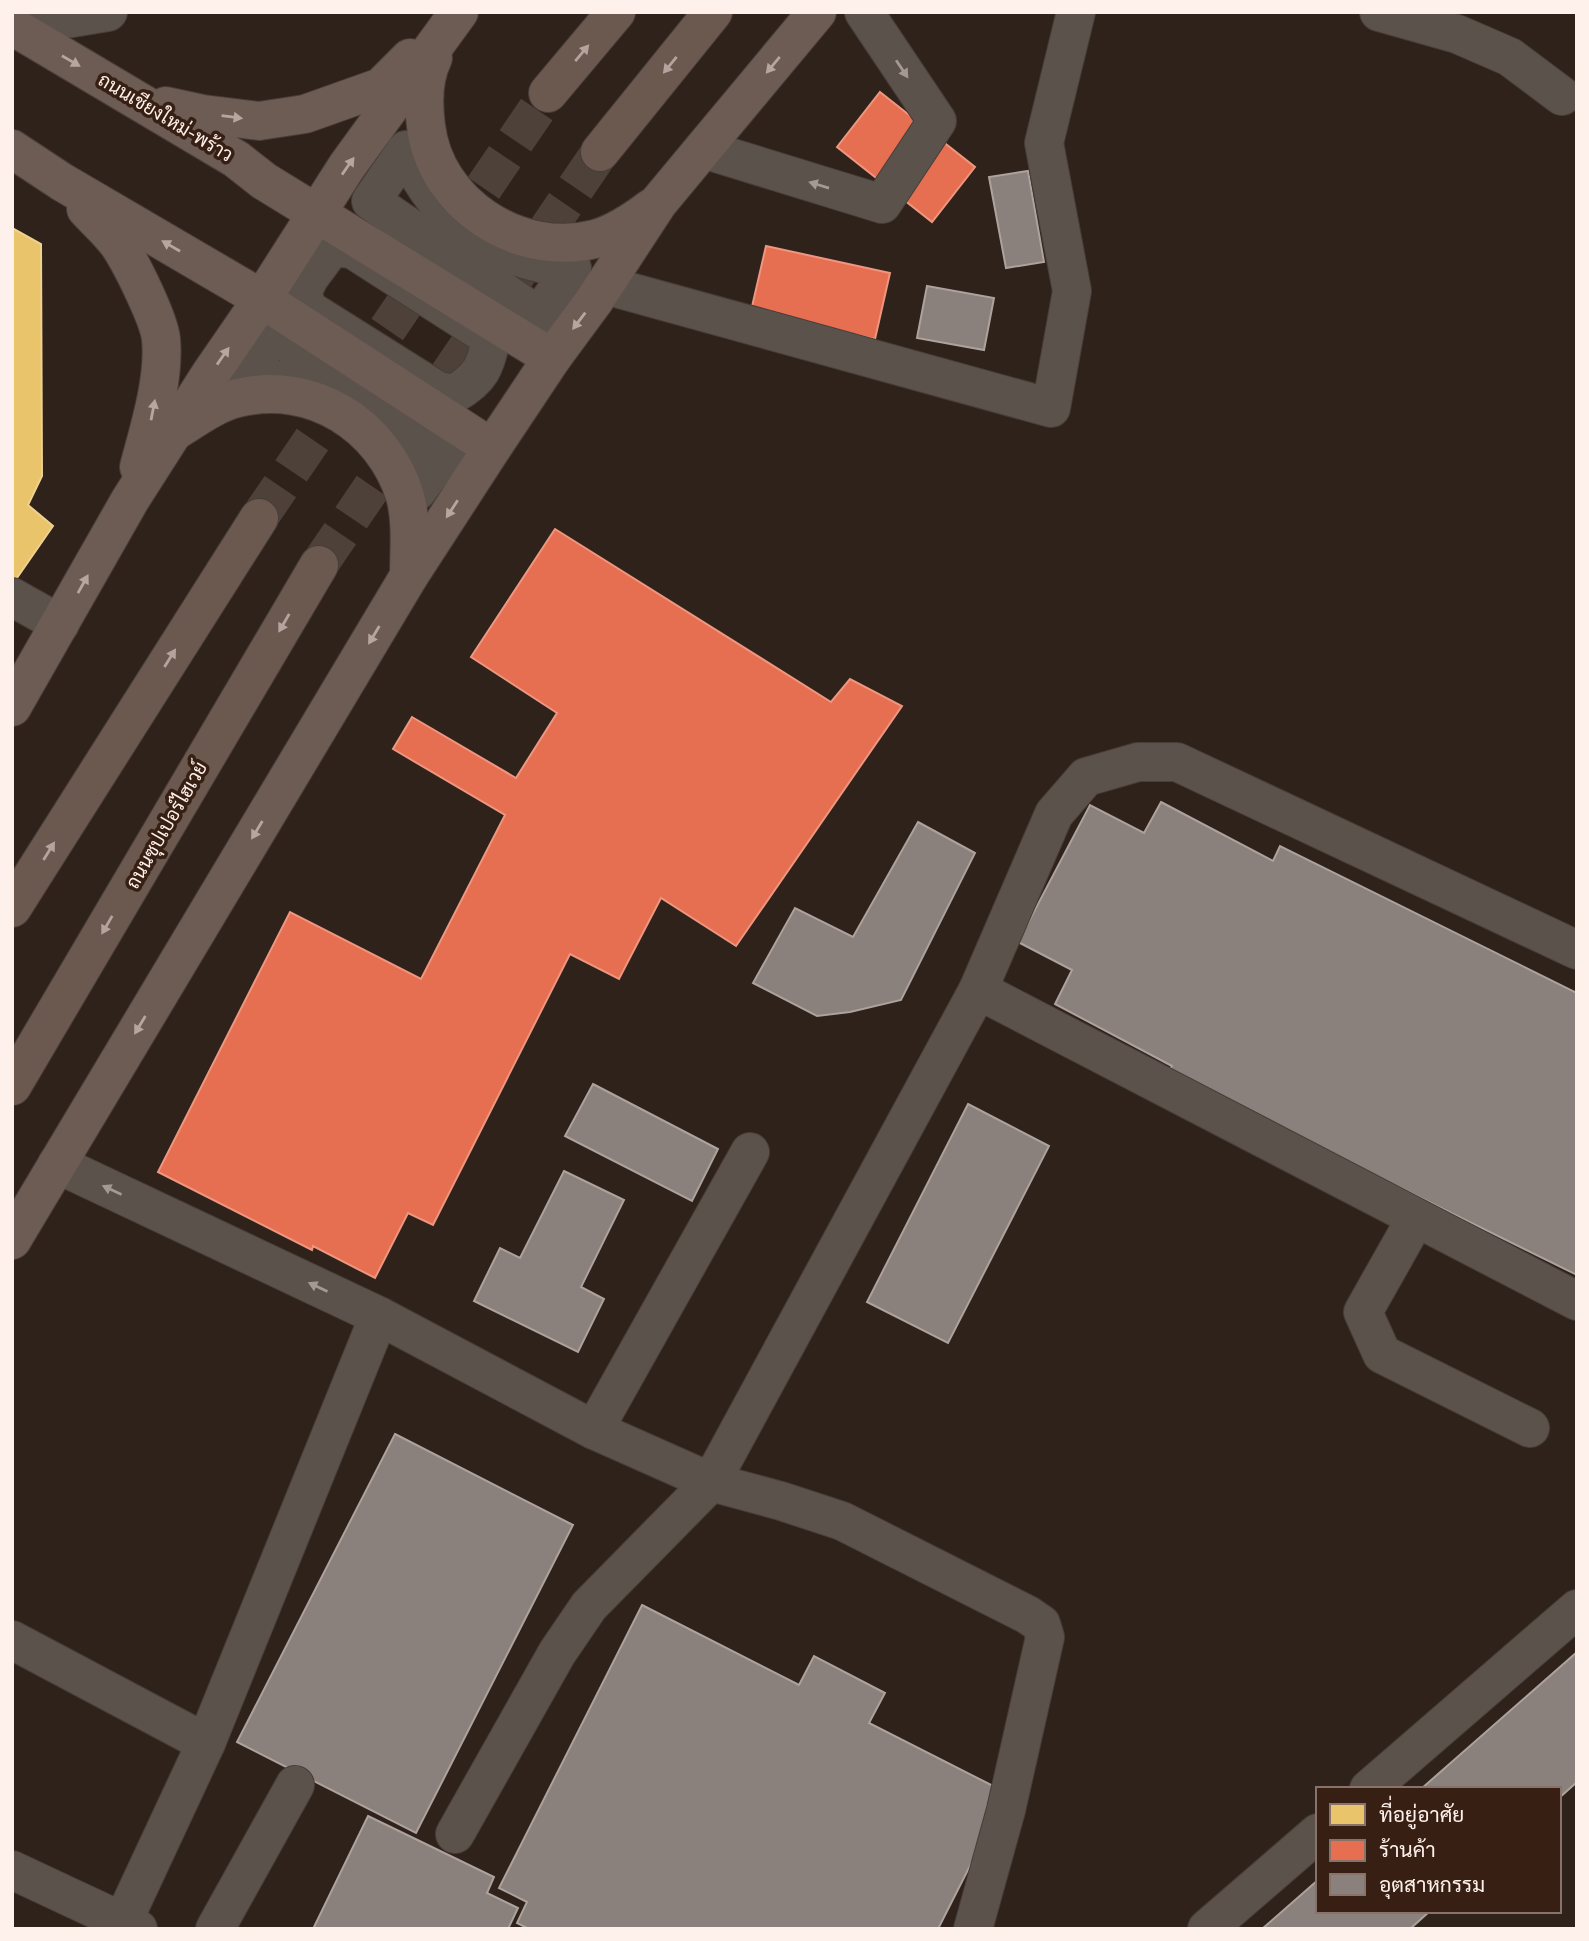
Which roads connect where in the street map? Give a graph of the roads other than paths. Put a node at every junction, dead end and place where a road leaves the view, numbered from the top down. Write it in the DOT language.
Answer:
graph roads {
  1 [pos="108,12"];
  2 [pos="616,12"];
  3 [pos="713,12"];
  4 [pos="817,12"];
  5 [pos="864,12"];
  6 [pos="1076,12"];
  7 [pos="1379,12"];
  8 [pos="454,19"];
  9 [pos="12,25"];
  10 [pos="548,93"];
  11 [pos="1562,96"];
  12 [pos="140,101"];
  13 [pos="12,149"];
  14 [pos="703,149"];
  15 [pos="600,152"];
  16 [pos="62,182"];
  17 [pos="658,203"];
  18 [pos="317,213"];
  19 [pos="332,247"];
  20 [pos="588,276"];
  21 [pos="262,299"];
  22 [pos="552,358"];
  23 [pos="173,433"];
  24 [pos="492,448"];
  25 [pos="417,491"];
  26 [pos="130,500"];
  27 [pos="259,518"];
  28 [pos="319,565"];
  29 [pos="409,576"];
  30 [pos="12,597"];
  31 [pos="60,624"];
  32 [pos="12,707"];
  33 [pos="12,908"];
  34 [pos="1577,950"];
  35 [pos="978,990"];
  36 [pos="12,1086"];
  37 [pos="750,1152"];
  38 [pos="57,1164"];
  39 [pos="1416,1218"];
  40 [pos="12,1240"];
  41 [pos="1577,1301"];
  42 [pos="379,1316"];
  43 [pos="1530,1428"];
  44 [pos="594,1430"];
  45 [pos="711,1482"];
  46 [pos="1577,1609"];
  47 [pos="12,1640"];
  48 [pos="206,1743"];
  49 [pos="295,1785"];
  50 [pos="1371,1787"];
  51 [pos="455,1835"];
  52 [pos="1316,1835"];
  53 [pos="12,1870"];
  54 [pos="131,1925"];
  55 [pos="215,1929"];
  56 [pos="973,1929"];
  57 [pos="1208,1929"];
  1 -- 9 [label="street"];
  10 -- 2 [label="highway, one-way"];
  3 -- 15 [label="highway, one-way"];
  4 -- 14 [label="main road, one-way"];
  5 -- 14 [label="street, one-way"];
  6 -- 20 [label="street"];
  7 -- 11 [label="street"];
  12 -- 8 [label="main road, one-way"];
  8 -- 17 [label="main road"];
  18 -- 8 [label="main road, one-way"];
  9 -- 12 [label="main road, ถนนเชียงใหม่-พร้าว, one-way"];
  12 -- 18 [label="main road, ถนนเชียงใหม่-พร้าว"];
  13 -- 16 [label="main road"];
  14 -- 17 [label="main road"];
  21 -- 16 [label="main road, one-way"];
  26 -- 16 [label="main road, one-way"];
  17 -- 20 [label="main road"];
  18 -- 21 [label="main road"];
  18 -- 22 [label="main road, ถนนเชียงใหม่-พร้าว"];
  19 -- 19 [label="street"];
  20 -- 20 [label="street"];
  20 -- 22 [label="main road, one-way"];
  23 -- 21 [label="main road, one-way"];
  21 -- 24 [label="main road"];
  22 -- 24 [label="main road"];
  23 -- 26 [label="main road"];
  23 -- 29 [label="main road"];
  24 -- 29 [label="main road, one-way"];
  25 -- 25 [label="street"];
  31 -- 26 [label="main road, one-way"];
  33 -- 27 [label="highway, one-way"];
  28 -- 36 [label="highway, ถนนซุปเปอร์ไฮเวย์, one-way"];
  29 -- 38 [label="main road, one-way"];
  30 -- 31 [label="street"];
  31 -- 32 [label="main road"];
  34 -- 35 [label="street"];
  35 -- 39 [label="street"];
  35 -- 45 [label="street"];
  37 -- 44 [label="street"];
  38 -- 40 [label="main road"];
  42 -- 38 [label="street, one-way"];
  39 -- 41 [label="street"];
  39 -- 43 [label="street"];
  42 -- 44 [label="street"];
  42 -- 48 [label="street"];
  44 -- 45 [label="street"];
  45 -- 51 [label="street"];
  45 -- 56 [label="street"];
  46 -- 50 [label="street"];
  47 -- 48 [label="street"];
  48 -- 54 [label="street"];
  49 -- 55 [label="street"];
  52 -- 57 [label="street"];
  53 -- 54 [label="street"];
}
